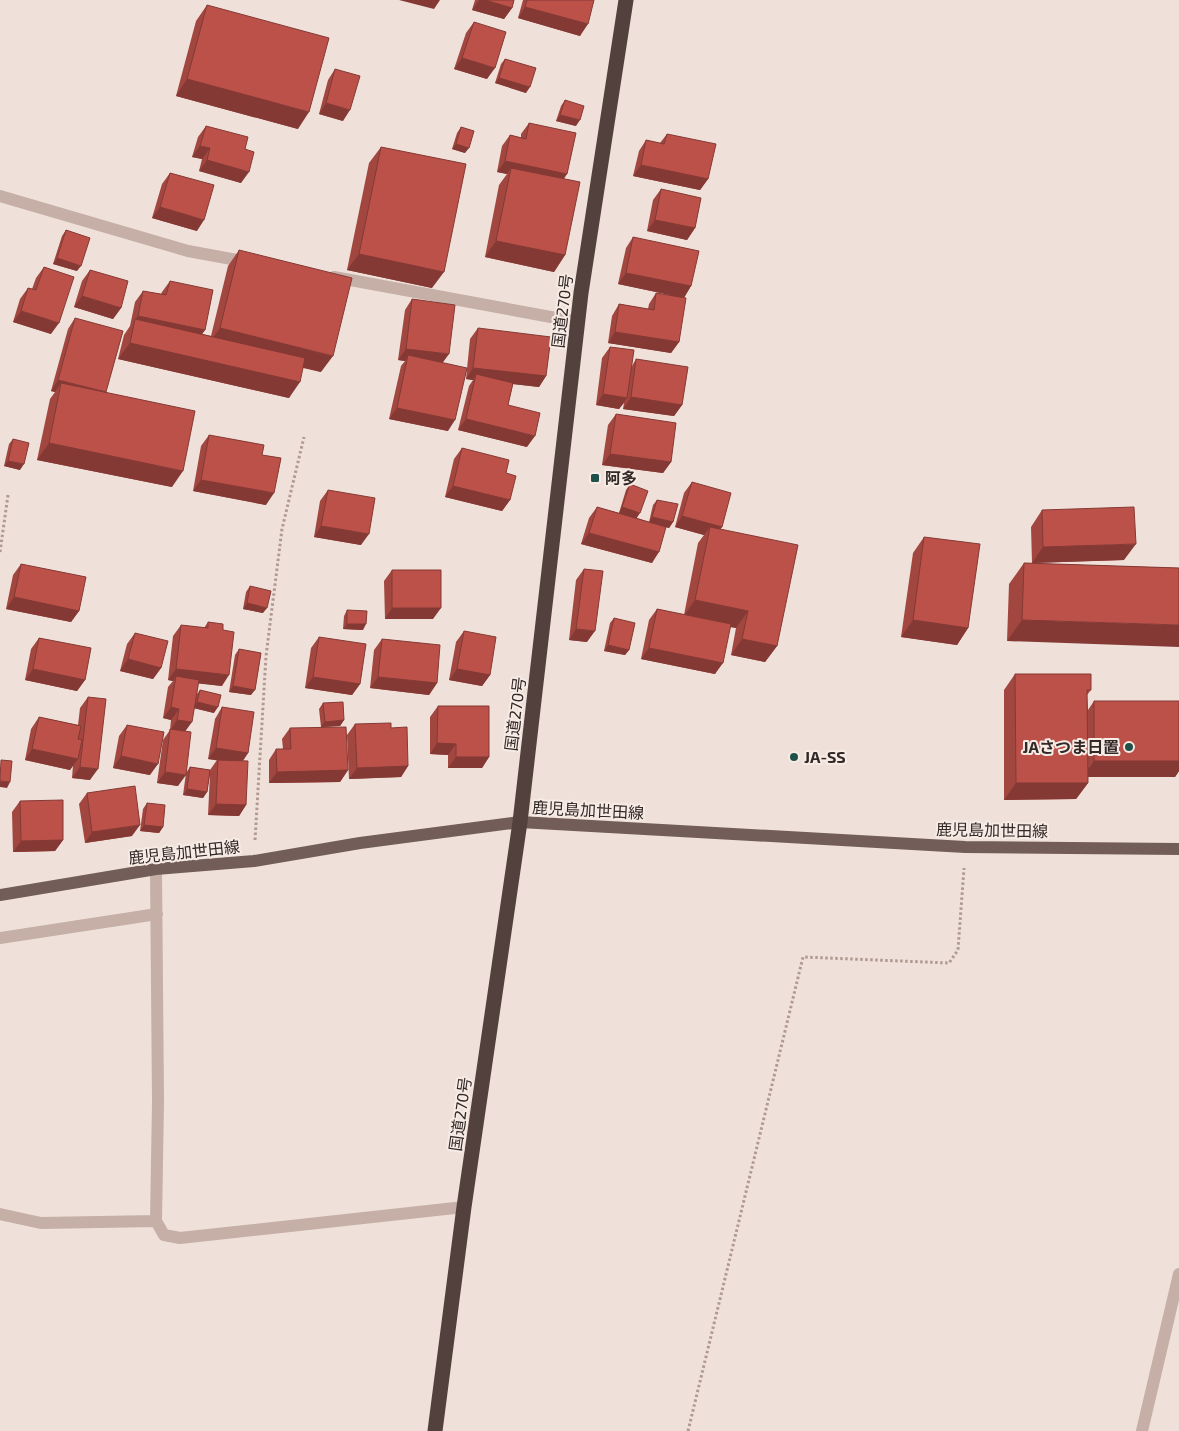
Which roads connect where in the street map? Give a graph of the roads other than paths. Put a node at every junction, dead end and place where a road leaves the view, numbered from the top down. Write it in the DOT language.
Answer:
graph roads {
  1 [pos="626,0"];
  2 [pos="0,196"];
  3 [pos="264,265"];
  4 [pos="320,275"];
  5 [pos="578,322"];
  6 [pos="520,822"];
  7 [pos="1179,849"];
  8 [pos="156,869"];
  9 [pos="0,895"];
  10 [pos="157,914"];
  11 [pos="0,938"];
  12 [pos="464,1207"];
  13 [pos="0,1214"];
  14 [pos="156,1221"];
  15 [pos="1179,1274"];
  16 [pos="435,1431"];
  17 [pos="1142,1431"];
  1 -- 5 [label="highway, 国道270号"];
  2 -- 3 [label="street"];
  4 -- 5 [label="street"];
  5 -- 6 [label="highway, 国道270号"];
  6 -- 7 [label="main road, 鹿児島加世田線"];
  6 -- 8 [label="main road, 鹿児島加世田線"];
  6 -- 12 [label="highway, 国道270号"];
  8 -- 9 [label="main road, 鹿児島加世田線"];
  8 -- 10 [label="street"];
  10 -- 11 [label="street"];
  10 -- 14 [label="street"];
  12 -- 14 [label="street"];
  12 -- 16 [label="highway, 国道270号"];
  13 -- 14 [label="street"];
  15 -- 17 [label="street"];
}
